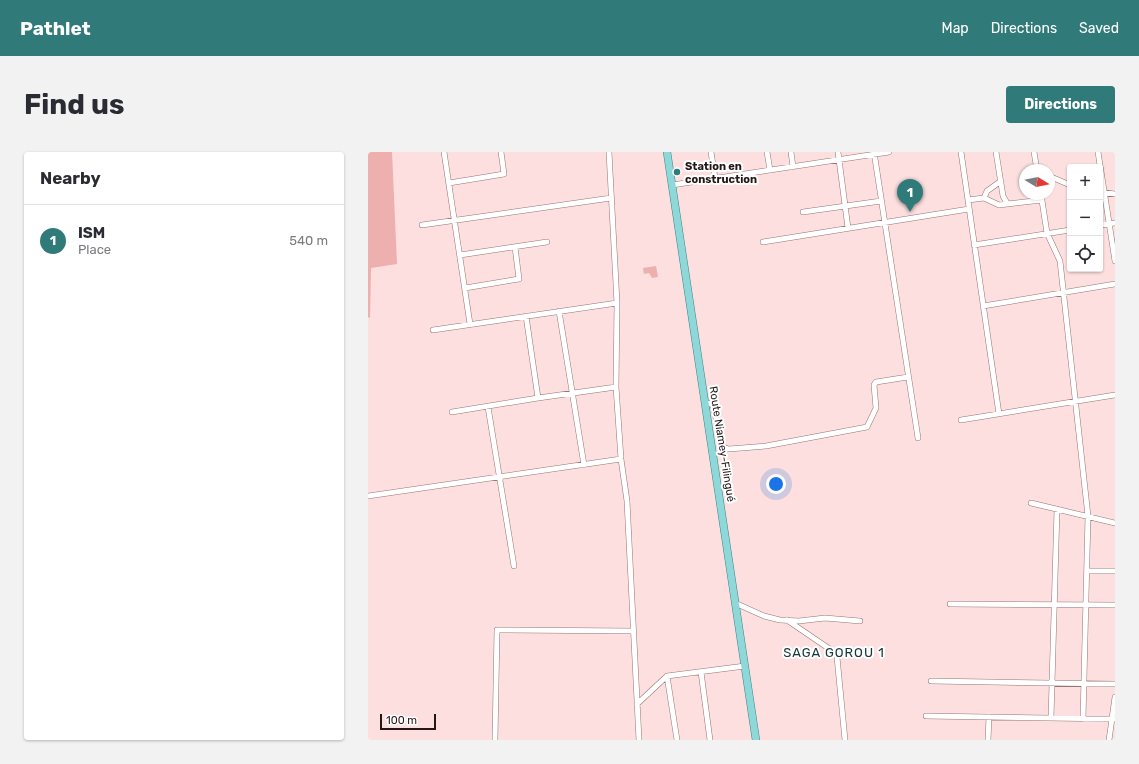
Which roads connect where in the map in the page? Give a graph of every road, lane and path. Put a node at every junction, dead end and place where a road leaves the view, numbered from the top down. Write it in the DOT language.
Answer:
graph roads {
  1 [pos="444,152"];
  2 [pos="501,152"];
  3 [pos="609,152"];
  4 [pos="667,152"];
  5 [pos="711,152"];
  6 [pos="767,152"];
  7 [pos="791,152"];
  8 [pos="838,152"];
  9 [pos="889,152"];
  10 [pos="961,152"];
  11 [pos="996,152"];
  12 [pos="1034,152"];
  13 [pos="1098,152"];
  14 [pos="874,153"];
  15 [pos="839,160"];
  16 [pos="1036,164"];
  17 [pos="1099,164"];
  18 [pos="793,167"];
  19 [pos="770,170"];
  20 [pos="715,178"];
  21 [pos="1055,179"];
  22 [pos="1001,181"];
  23 [pos="449,183"];
  24 [pos="1067,184"];
  25 [pos="672,185"];
  26 [pos="1103,192"];
  27 [pos="1115,194"];
  28 [pos="1103,197"];
  29 [pos="611,198"];
  30 [pos="984,198"];
  31 [pos="968,200"];
  32 [pos="1024,200"];
  33 [pos="1042,200"];
  34 [pos="881,201"];
  35 [pos="1007,203"];
  36 [pos="845,206"];
  37 [pos="969,209"];
  38 [pos="803,212"];
  39 [pos="454,220"];
  40 [pos="884,222"];
  41 [pos="1115,223"];
  42 [pos="422,224"];
  43 [pos="1109,224"];
  44 [pos="1103,225"];
  45 [pos="848,228"];
  46 [pos="1067,231"];
  47 [pos="1048,234"];
  48 [pos="547,242"];
  49 [pos="763,242"];
  50 [pos="974,244"];
  51 [pos="515,247"];
  52 [pos="460,255"];
  53 [pos="1115,261"];
  54 [pos="1115,284"];
  55 [pos="465,288"];
  56 [pos="1063,293"];
  57 [pos="617,303"];
  58 [pos="983,306"];
  59 [pos="559,311"];
  60 [pos="526,316"];
  61 [pos="470,324"];
  62 [pos="433,330"];
  63 [pos="908,377"];
  64 [pos="616,387"];
  65 [pos="572,393"];
  66 [pos="1115,395"];
  67 [pos="538,398"];
  68 [pos="705,402"];
  69 [pos="1075,402"];
  70 [pos="488,407"];
  71 [pos="452,412"];
  72 [pos="999,414"];
  73 [pos="961,420"];
  74 [pos="918,438"];
  75 [pos="621,459"];
  76 [pos="584,465"];
  77 [pos="499,477"];
  78 [pos="368,496"];
  79 [pos="1031,503"];
  80 [pos="1057,509"];
  81 [pos="1088,516"];
  82 [pos="1115,523"];
  83 [pos="514,566"];
  84 [pos="1087,571"];
  85 [pos="1115,571"];
  86 [pos="735,603"];
  87 [pos="950,604"];
  88 [pos="1054,604"];
  89 [pos="1086,605"];
  90 [pos="1115,605"];
  91 [pos="787,620"];
  92 [pos="860,621"];
  93 [pos="633,631"];
  94 [pos="745,666"];
  95 [pos="701,672"];
  96 [pos="667,676"];
  97 [pos="931,681"];
  98 [pos="1052,683"];
  99 [pos="1084,683"];
  100 [pos="1115,684"];
  101 [pos="1115,697"];
  102 [pos="637,704"];
  103 [pos="926,716"];
  104 [pos="989,717"];
  105 [pos="1052,718"];
  106 [pos="1083,719"];
  107 [pos="1114,719"];
  108 [pos="495,740"];
  109 [pos="639,740"];
  110 [pos="677,740"];
  111 [pos="710,740"];
  112 [pos="756,740"];
  113 [pos="845,740"];
  114 [pos="988,740"];
  115 [pos="1109,740"];
  1 -- 23 [label="street"];
  2 -- 23 [label="street"];
  3 -- 29 [label="street"];
  4 -- 25 [label="main road, Route Niamey-Filingué"];
  5 -- 20 [label="street"];
  6 -- 19 [label="street"];
  7 -- 18 [label="street"];
  8 -- 15 [label="street"];
  9 -- 14 [label="street"];
  10 -- 31 [label="street"];
  11 -- 22 [label="street"];
  12 -- 16 [label="street"];
  13 -- 17 [label="street"];
  14 -- 15 [label="street"];
  14 -- 34 [label="street"];
  15 -- 18 [label="street"];
  15 -- 36 [label="street"];
  18 -- 19 [label="street"];
  19 -- 20 [label="street"];
  20 -- 25 [label="street"];
  21 -- 24 [label="street"];
  22 -- 30 [label="street"];
  22 -- 35 [label="street"];
  23 -- 39 [label="street"];
  25 -- 68 [label="main road, Route Niamey-Filingué"];
  26 -- 27 [label="street"];
  28 -- 43 [label="street"];
  29 -- 39 [label="street"];
  29 -- 57 [label="street"];
  30 -- 31 [label="street"];
  30 -- 35 [label="street"];
  31 -- 37 [label="street"];
  32 -- 35 [label="street"];
  33 -- 47 [label="street"];
  34 -- 36 [label="street"];
  34 -- 40 [label="street"];
  36 -- 38 [label="street"];
  36 -- 45 [label="street"];
  37 -- 40 [label="street"];
  37 -- 50 [label="street"];
  39 -- 42 [label="street"];
  39 -- 52 [label="street"];
  40 -- 45 [label="street"];
  40 -- 63 [label="street"];
  41 -- 43 [label="street"];
  43 -- 44 [label="street"];
  43 -- 53 [label="street"];
  45 -- 49 [label="street"];
  46 -- 47 [label="street"];
  47 -- 50 [label="street"];
  47 -- 56 [label="street"];
  48 -- 51 [label="street"];
  50 -- 58 [label="street"];
  51 -- 52 [label="street"];
  51 -- 55 [label="street"];
  52 -- 55 [label="street"];
  54 -- 56 [label="street"];
  55 -- 61 [label="street"];
  56 -- 58 [label="street"];
  56 -- 69 [label="street"];
  57 -- 59 [label="street"];
  57 -- 64 [label="street"];
  58 -- 72 [label="street"];
  59 -- 60 [label="street"];
  59 -- 65 [label="street"];
  60 -- 61 [label="street"];
  60 -- 67 [label="street"];
  61 -- 62 [label="street"];
  63 -- 68 [label="street"];
  63 -- 74 [label="street"];
  64 -- 65 [label="street"];
  64 -- 75 [label="street"];
  65 -- 67 [label="street"];
  65 -- 76 [label="street"];
  66 -- 69 [label="street"];
  67 -- 70 [label="street"];
  68 -- 86 [label="main road, Route Niamey-Filingué"];
  69 -- 72 [label="street"];
  69 -- 81 [label="street"];
  70 -- 71 [label="street"];
  70 -- 77 [label="street"];
  72 -- 73 [label="street"];
  75 -- 76 [label="street"];
  75 -- 93 [label="street"];
  76 -- 77 [label="street"];
  77 -- 78 [label="street"];
  77 -- 83 [label="street"];
  79 -- 80 [label="street"];
  80 -- 81 [label="street"];
  80 -- 88 [label="street"];
  81 -- 82 [label="street"];
  81 -- 84 [label="street"];
  84 -- 85 [label="street"];
  84 -- 89 [label="street"];
  86 -- 91 [label="street"];
  86 -- 94 [label="main road, Route Niamey-Filingué"];
  87 -- 88 [label="street"];
  88 -- 89 [label="street"];
  88 -- 98 [label="street"];
  89 -- 90 [label="street"];
  89 -- 99 [label="street"];
  91 -- 92 [label="street"];
  91 -- 113 [label="street"];
  93 -- 102 [label="street"];
  93 -- 108 [label="street"];
  94 -- 95 [label="street"];
  94 -- 112 [label="main road, Route Niamey-Filingué"];
  95 -- 96 [label="street"];
  95 -- 111 [label="street"];
  96 -- 102 [label="street"];
  96 -- 110 [label="street"];
  97 -- 98 [label="street"];
  98 -- 99 [label="street"];
  98 -- 105 [label="street"];
  99 -- 100 [label="street"];
  99 -- 106 [label="street"];
  101 -- 107 [label="street"];
  102 -- 109 [label="street"];
  103 -- 104 [label="street"];
  104 -- 105 [label="street"];
  104 -- 114 [label="street"];
  105 -- 106 [label="street"];
  106 -- 107 [label="street"];
  107 -- 115 [label="street"];
}
